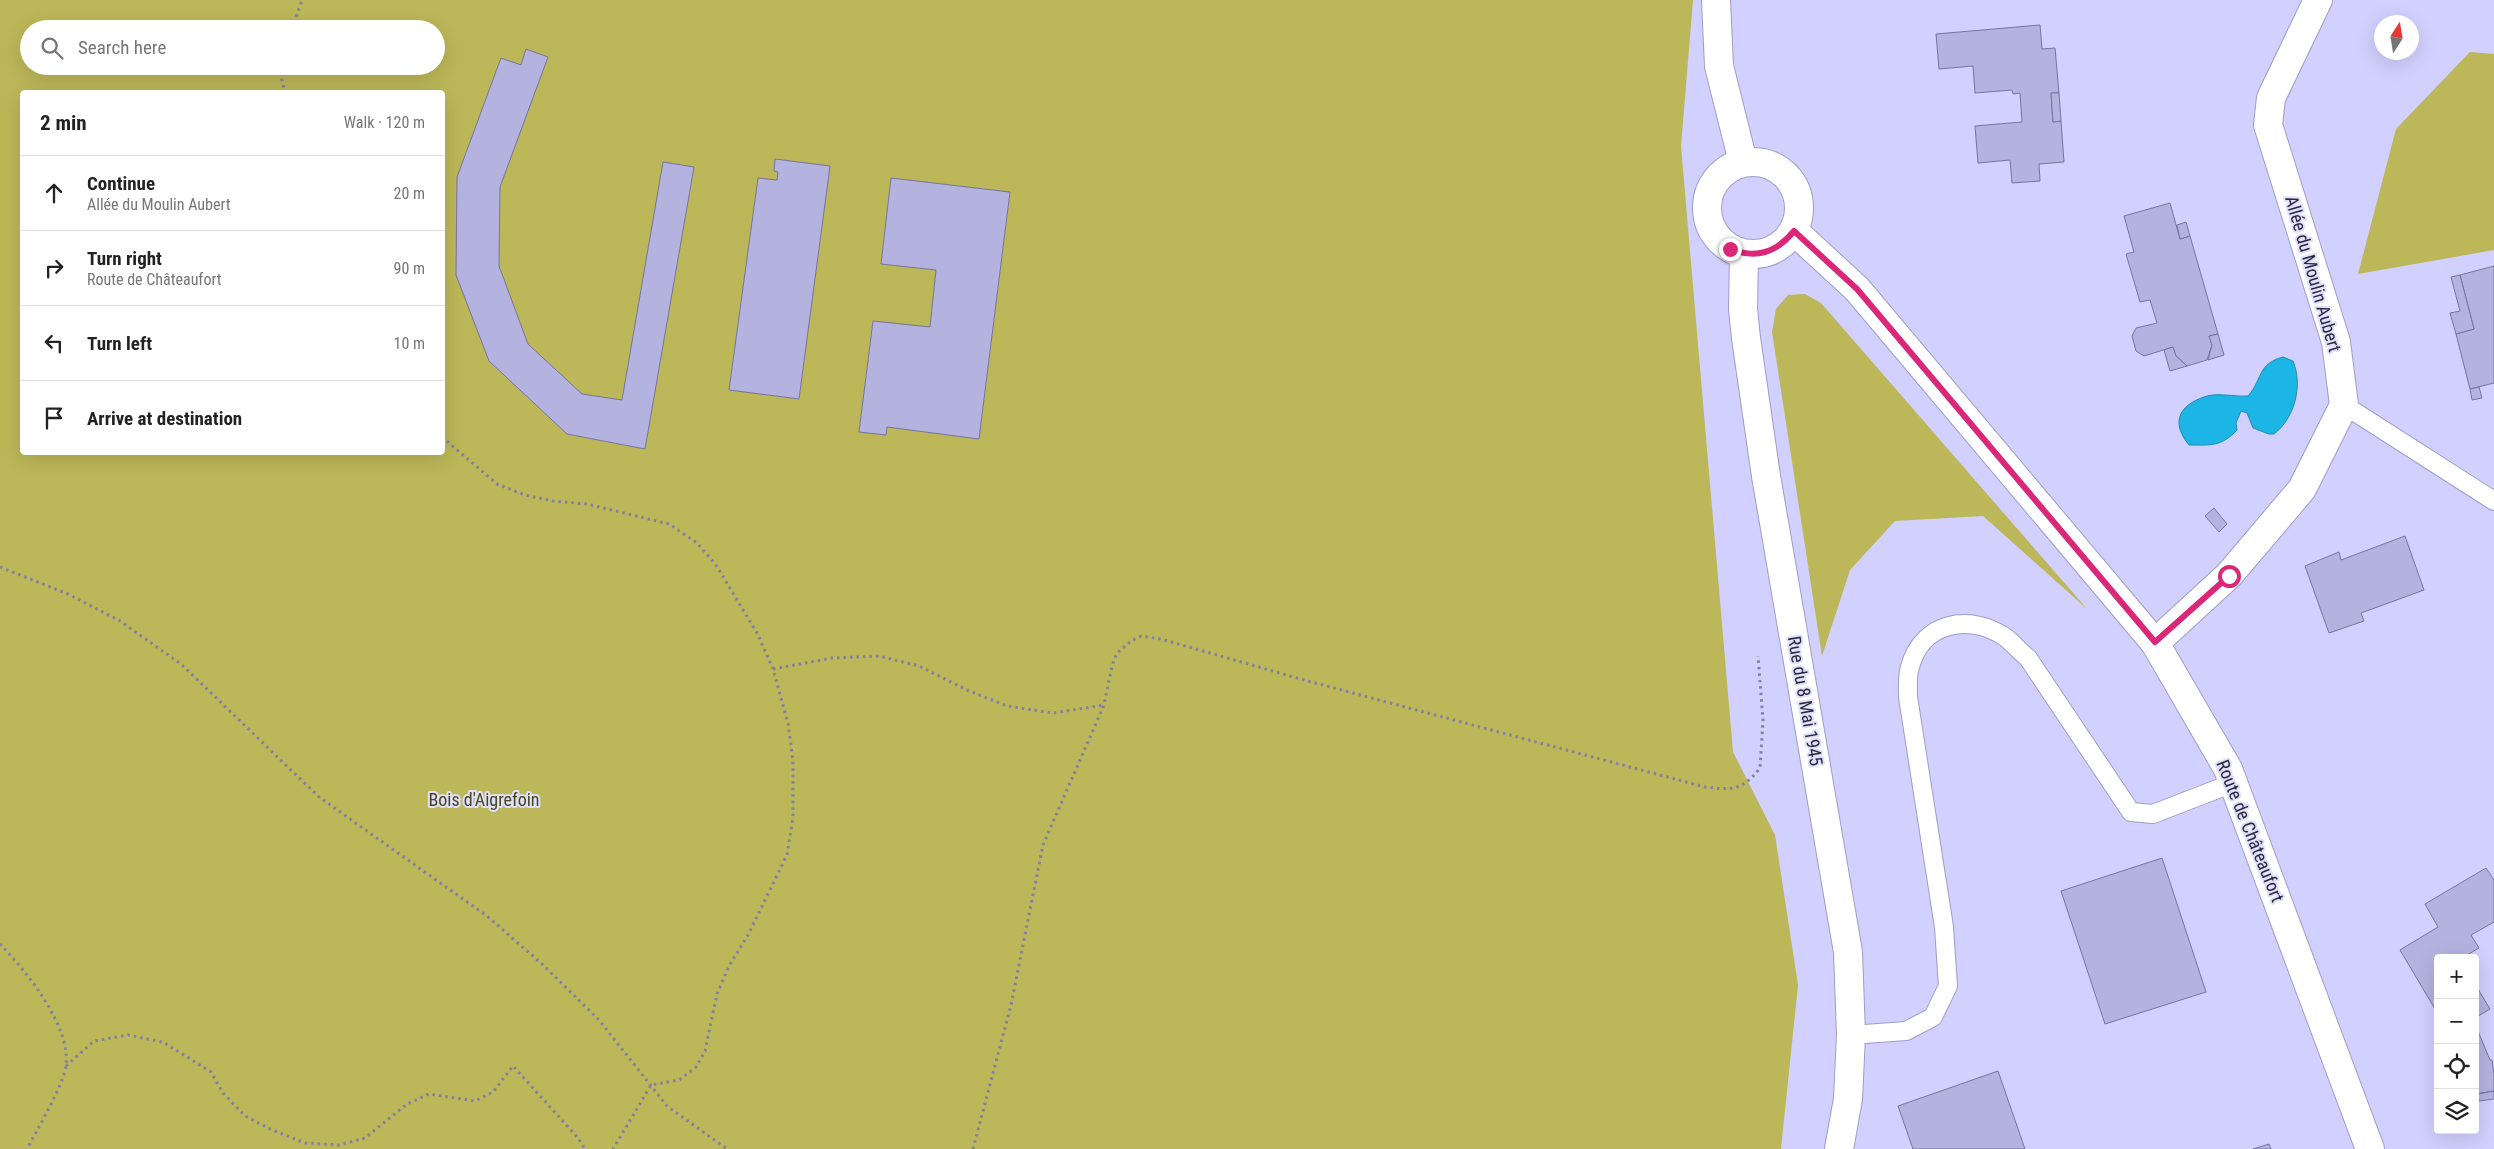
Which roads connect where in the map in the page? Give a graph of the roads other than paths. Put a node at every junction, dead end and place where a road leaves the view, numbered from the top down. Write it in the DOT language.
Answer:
graph roads {
  1 [pos="1716,0"];
  2 [pos="2318,0"];
  3 [pos="1743,162"];
  4 [pos="1794,231"];
  5 [pos="1744,254"];
  6 [pos="2344,405"];
  7 [pos="2494,501"];
  8 [pos="2155,642"];
  9 [pos="2233,783"];
  10 [pos="1851,1035"];
  11 [pos="1839,1149"];
  12 [pos="2370,1149"];
  1 -- 3 [label="street"];
  2 -- 6 [label="street, Allée du Moulin Aubert"];
  3 -- 4 [label="street"];
  3 -- 5 [label="street"];
  4 -- 5 [label="street"];
  4 -- 8 [label="street, Route de Châteaufort"];
  5 -- 10 [label="street, Rue du 8 Mai 1945"];
  6 -- 7 [label="lane"];
  6 -- 8 [label="street"];
  8 -- 9 [label="street, Route de Châteaufort"];
  9 -- 10 [label="lane"];
  9 -- 12 [label="street, Route de Châteaufort"];
  10 -- 11 [label="street, Rue du 8 Mai 1945"];
}
